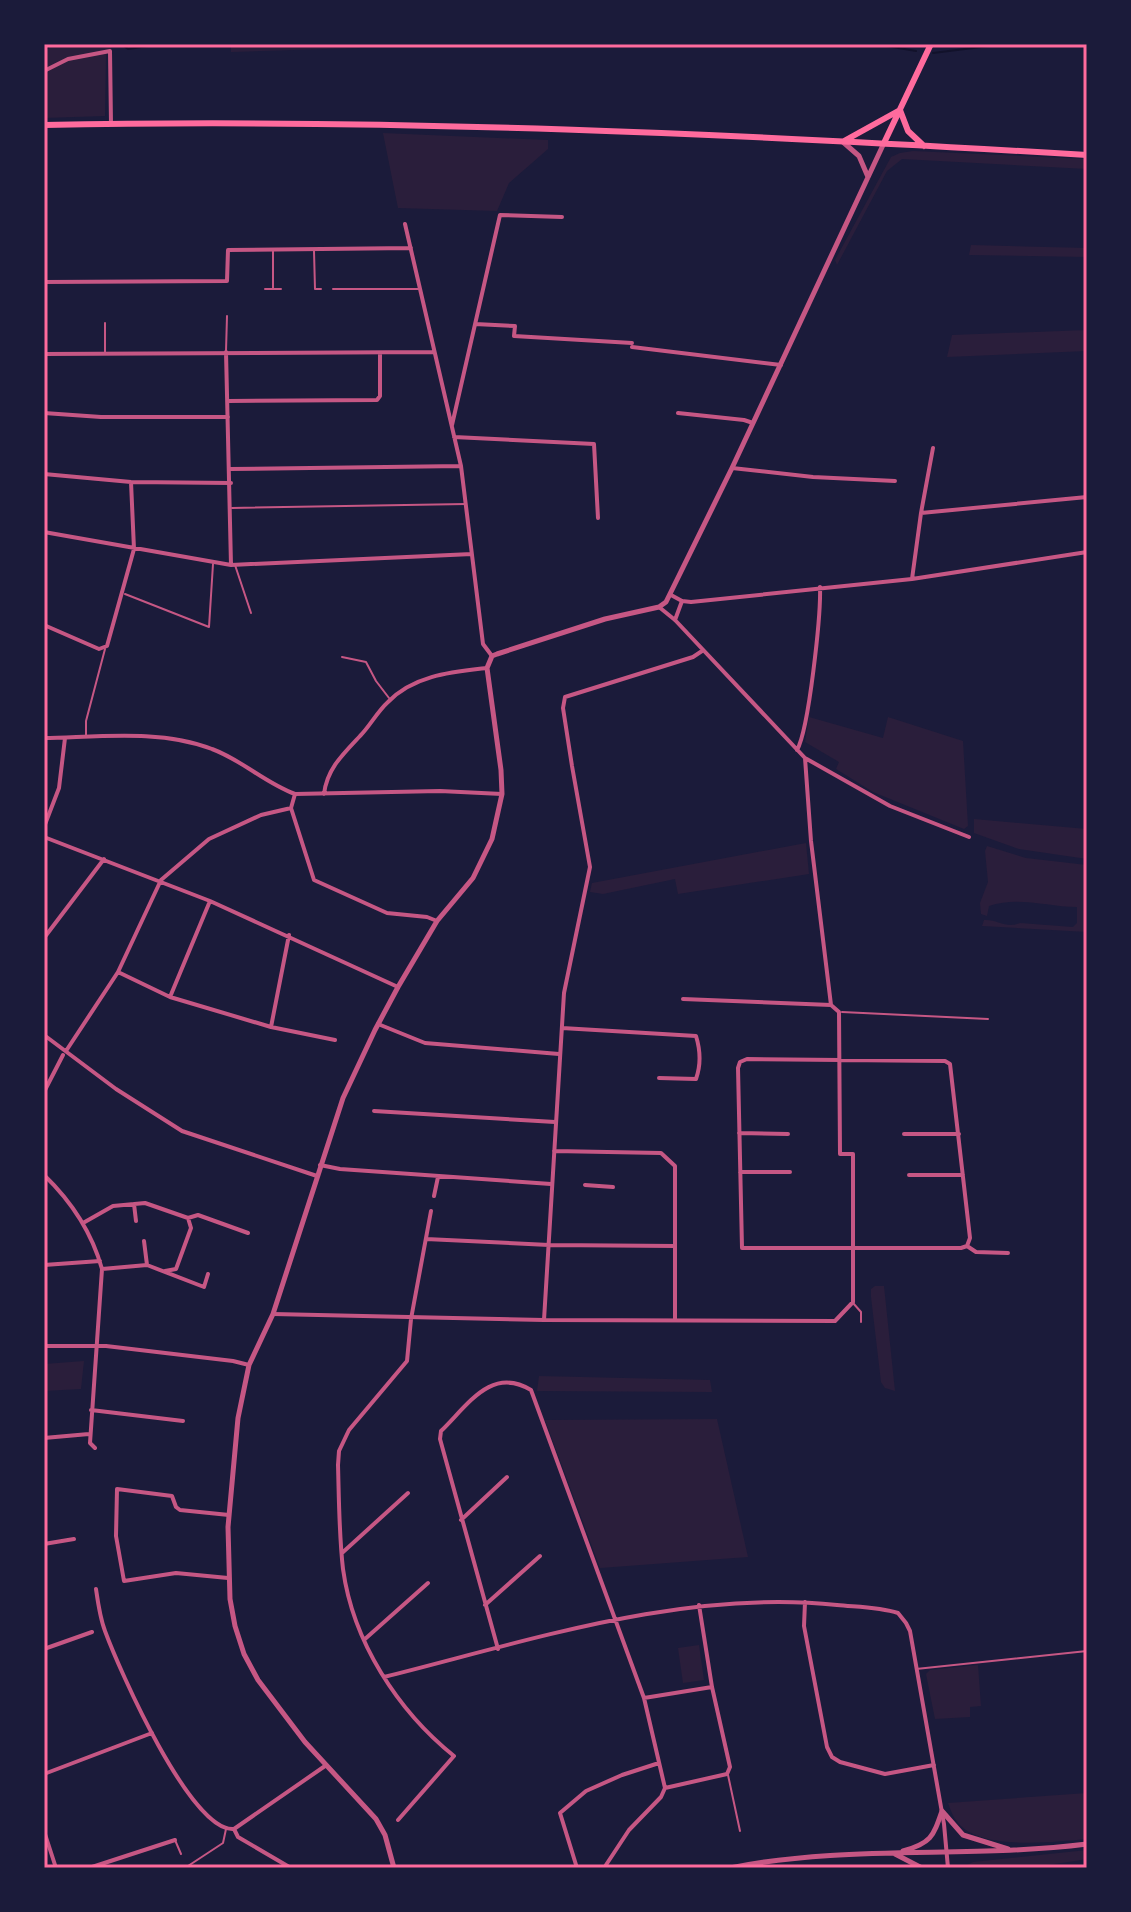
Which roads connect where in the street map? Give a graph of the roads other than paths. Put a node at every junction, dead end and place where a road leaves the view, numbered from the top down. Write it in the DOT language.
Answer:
graph roads {
  1 [pos="931,44"];
  2 [pos="44,71"];
  3 [pos="900,110"];
  4 [pos="111,124"];
  5 [pos="44,125"];
  6 [pos="843,142"];
  7 [pos="884,143"];
  8 [pos="924,146"];
  9 [pos="1087,155"];
  10 [pos="868,178"];
  11 [pos="562,217"];
  12 [pos="405,224"];
  13 [pos="411,248"];
  14 [pos="273,249"];
  15 [pos="314,249"];
  16 [pos="44,282"];
  17 [pos="265,289"];
  18 [pos="273,289"];
  19 [pos="281,289"];
  20 [pos="309,289"];
  21 [pos="315,289"];
  22 [pos="321,289"];
  23 [pos="333,289"];
  24 [pos="420,289"];
  25 [pos="227,316"];
  26 [pos="105,323"];
  27 [pos="475,324"];
  28 [pos="226,352"];
  29 [pos="380,352"];
  30 [pos="434,352"];
  31 [pos="44,354"];
  32 [pos="105,354"];
  33 [pos="781,365"];
  34 [pos="228,401"];
  35 [pos="44,413"];
  36 [pos="678,413"];
  37 [pos="228,417"];
  38 [pos="753,423"];
  39 [pos="452,428"];
  40 [pos="454,437"];
  41 [pos="933,448"];
  42 [pos="461,466"];
  43 [pos="732,468"];
  44 [pos="230,469"];
  45 [pos="44,474"];
  46 [pos="895,481"];
  47 [pos="131,482"];
  48 [pos="231,483"];
  49 [pos="1087,497"];
  50 [pos="466,504"];
  51 [pos="231,508"];
  52 [pos="921,513"];
  53 [pos="598,518"];
  54 [pos="44,532"];
  55 [pos="134,549"];
  56 [pos="1087,552"];
  57 [pos="472,554"];
  58 [pos="213,562"];
  59 [pos="233,565"];
  60 [pos="912,579"];
  61 [pos="820,587"];
  62 [pos="123,593"];
  63 [pos="671,595"];
  64 [pos="682,601"];
  65 [pos="659,607"];
  66 [pos="251,613"];
  67 [pos="675,620"];
  68 [pos="44,625"];
  69 [pos="105,648"];
  70 [pos="702,651"];
  71 [pos="492,656"];
  72 [pos="342,657"];
  73 [pos="487,668"];
  74 [pos="390,699"];
  75 [pos="86,737"];
  76 [pos="44,738"];
  77 [pos="65,738"];
  78 [pos="797,750"];
  79 [pos="805,758"];
  80 [pos="295,794"];
  81 [pos="324,794"];
  82 [pos="502,794"];
  83 [pos="291,808"];
  84 [pos="44,827"];
  85 [pos="44,837"];
  86 [pos="969,837"];
  87 [pos="104,859"];
  88 [pos="161,880"];
  89 [pos="210,901"];
  90 [pos="437,921"];
  91 [pos="289,935"];
  92 [pos="44,938"];
  93 [pos="118,972"];
  94 [pos="398,987"];
  95 [pos="170,997"];
  96 [pos="683,999"];
  97 [pos="831,1005"];
  98 [pos="839,1012"];
  99 [pos="988,1019"];
  100 [pos="378,1024"];
  101 [pos="271,1027"];
  102 [pos="562,1028"];
  103 [pos="44,1035"];
  104 [pos="335,1040"];
  105 [pos="64,1053"];
  106 [pos="560,1054"];
  107 [pos="839,1060"];
  108 [pos="659,1078"];
  109 [pos="44,1092"];
  110 [pos="374,1111"];
  111 [pos="556,1122"];
  112 [pos="739,1133"];
  113 [pos="788,1134"];
  114 [pos="904,1134"];
  115 [pos="959,1134"];
  116 [pos="554,1151"];
  117 [pos="320,1165"];
  118 [pos="740,1172"];
  119 [pos="790,1172"];
  120 [pos="44,1175"];
  121 [pos="909,1175"];
  122 [pos="963,1175"];
  123 [pos="317,1176"];
  124 [pos="438,1177"];
  125 [pos="551,1184"];
  126 [pos="585,1185"];
  127 [pos="613,1187"];
  128 [pos="434,1196"];
  129 [pos="134,1203"];
  130 [pos="431,1211"];
  131 [pos="188,1218"];
  132 [pos="136,1221"];
  133 [pos="83,1223"];
  134 [pos="248,1233"];
  135 [pos="426,1239"];
  136 [pos="144,1241"];
  137 [pos="549,1245"];
  138 [pos="675,1246"];
  139 [pos="967,1246"];
  140 [pos="854,1248"];
  141 [pos="1008,1253"];
  142 [pos="100,1261"];
  143 [pos="44,1265"];
  144 [pos="147,1265"];
  145 [pos="102,1269"];
  146 [pos="163,1271"];
  147 [pos="208,1274"];
  148 [pos="853,1302"];
  149 [pos="273,1314"];
  150 [pos="411,1319"];
  151 [pos="544,1320"];
  152 [pos="675,1320"];
  153 [pos="861,1322"];
  154 [pos="44,1346"];
  155 [pos="98,1346"];
  156 [pos="249,1365"];
  157 [pos="91,1410"];
  158 [pos="183,1421"];
  159 [pos="90,1434"];
  160 [pos="44,1438"];
  161 [pos="95,1448"];
  162 [pos="507,1477"];
  163 [pos="408,1493"];
  164 [pos="229,1515"];
  165 [pos="461,1520"];
  166 [pos="74,1539"];
  167 [pos="44,1544"];
  168 [pos="342,1553"];
  169 [pos="540,1556"];
  170 [pos="228,1578"];
  171 [pos="428,1583"];
  172 [pos="96,1589"];
  173 [pos="805,1602"];
  174 [pos="485,1605"];
  175 [pos="699,1605"];
  176 [pos="614,1621"];
  177 [pos="92,1632"];
  178 [pos="365,1639"];
  179 [pos="44,1649"];
  180 [pos="498,1649"];
  181 [pos="1087,1651"];
  182 [pos="915,1669"];
  183 [pos="384,1677"];
  184 [pos="712,1687"];
  185 [pos="644,1698"];
  186 [pos="152,1733"];
  187 [pos="659,1763"];
  188 [pos="934,1765"];
  189 [pos="325,1766"];
  190 [pos="44,1774"];
  191 [pos="727,1774"];
  192 [pos="665,1788"];
  193 [pos="942,1811"];
  194 [pos="398,1820"];
  195 [pos="230,1829"];
  196 [pos="44,1831"];
  197 [pos="740,1831"];
  198 [pos="46,1840"];
  199 [pos="175,1840"];
  200 [pos="1087,1844"];
  201 [pos="1017,1851"];
  202 [pos="947,1852"];
  203 [pos="181,1854"];
  204 [pos="894,1854"];
  205 [pos="188,1866"];
  206 [pos="56,1868"];
  207 [pos="89,1868"];
  208 [pos="291,1868"];
  209 [pos="394,1868"];
  210 [pos="577,1868"];
  211 [pos="604,1868"];
  212 [pos="730,1868"];
  213 [pos="922,1868"];
  214 [pos="948,1868"];
  1 -- 3 [label="main road"];
  2 -- 4 [label="street"];
  3 -- 6 [label="main road"];
  3 -- 7 [label="main road"];
  3 -- 8 [label="main road"];
  4 -- 5 [label="main road"];
  4 -- 6 [label="main road"];
  6 -- 7 [label="main road"];
  6 -- 10 [label="street"];
  7 -- 8 [label="main road"];
  7 -- 10 [label="street"];
  8 -- 9 [label="main road"];
  10 -- 33 [label="street"];
  11 -- 27 [label="street"];
  12 -- 13 [label="street"];
  13 -- 15 [label="street"];
  13 -- 24 [label="street"];
  14 -- 15 [label="street"];
  14 -- 16 [label="street"];
  14 -- 18 [label="lane"];
  15 -- 21 [label="lane"];
  17 -- 18 [label="lane"];
  18 -- 19 [label="lane"];
  20 -- 21 [label="lane"];
  21 -- 22 [label="lane"];
  23 -- 24 [label="lane"];
  24 -- 30 [label="street"];
  25 -- 28 [label="lane"];
  26 -- 32 [label="lane"];
  27 -- 33 [label="street"];
  27 -- 39 [label="street"];
  28 -- 29 [label="street"];
  28 -- 32 [label="street"];
  28 -- 34 [label="street"];
  29 -- 30 [label="street"];
  29 -- 34 [label="street"];
  30 -- 39 [label="street"];
  31 -- 32 [label="street"];
  33 -- 38 [label="street"];
  34 -- 37 [label="street"];
  35 -- 37 [label="street"];
  36 -- 38 [label="street"];
  37 -- 44 [label="street"];
  38 -- 43 [label="street"];
  39 -- 40 [label="street"];
  40 -- 42 [label="street"];
  40 -- 53 [label="street"];
  41 -- 52 [label="street"];
  42 -- 44 [label="street"];
  42 -- 50 [label="street"];
  43 -- 46 [label="street"];
  43 -- 63 [label="street"];
  44 -- 48 [label="street"];
  45 -- 47 [label="street"];
  47 -- 48 [label="street"];
  47 -- 55 [label="street"];
  48 -- 51 [label="street"];
  49 -- 52 [label="street"];
  50 -- 51 [label="lane"];
  50 -- 57 [label="street"];
  51 -- 59 [label="street"];
  52 -- 60 [label="street"];
  54 -- 55 [label="street"];
  55 -- 58 [label="street"];
  55 -- 62 [label="street"];
  56 -- 60 [label="street"];
  57 -- 59 [label="street"];
  57 -- 71 [label="street"];
  58 -- 59 [label="street"];
  58 -- 62 [label="lane"];
  59 -- 66 [label="lane"];
  60 -- 61 [label="street"];
  61 -- 64 [label="street"];
  61 -- 78 [label="street"];
  62 -- 69 [label="street"];
  63 -- 64 [label="street"];
  63 -- 65 [label="street"];
  64 -- 67 [label="street"];
  65 -- 67 [label="street"];
  65 -- 71 [label="street"];
  67 -- 70 [label="street"];
  68 -- 69 [label="street"];
  69 -- 75 [label="lane"];
  70 -- 78 [label="street"];
  70 -- 102 [label="street"];
  71 -- 73 [label="street"];
  72 -- 74 [label="lane"];
  73 -- 74 [label="street"];
  73 -- 82 [label="street"];
  74 -- 81 [label="street"];
  75 -- 77 [label="street"];
  75 -- 80 [label="street"];
  76 -- 77 [label="street"];
  77 -- 84 [label="street"];
  78 -- 79 [label="street"];
  79 -- 86 [label="street"];
  79 -- 97 [label="street"];
  80 -- 81 [label="street"];
  80 -- 83 [label="street"];
  81 -- 82 [label="street"];
  82 -- 90 [label="street"];
  83 -- 88 [label="street"];
  83 -- 90 [label="street"];
  85 -- 87 [label="street"];
  87 -- 88 [label="street"];
  87 -- 92 [label="street"];
  88 -- 89 [label="street"];
  88 -- 93 [label="street"];
  89 -- 91 [label="street"];
  89 -- 95 [label="street"];
  90 -- 94 [label="street"];
  91 -- 94 [label="street"];
  91 -- 101 [label="street"];
  93 -- 95 [label="street"];
  93 -- 105 [label="street"];
  94 -- 100 [label="street"];
  95 -- 101 [label="street"];
  96 -- 97 [label="street"];
  97 -- 98 [label="street"];
  98 -- 99 [label="lane"];
  98 -- 107 [label="street"];
  100 -- 106 [label="street"];
  100 -- 117 [label="street"];
  101 -- 104 [label="street"];
  102 -- 106 [label="street"];
  102 -- 108 [label="street"];
  103 -- 105 [label="street"];
  105 -- 109 [label="street"];
  105 -- 123 [label="street"];
  106 -- 111 [label="street"];
  107 -- 112 [label="street"];
  107 -- 115 [label="street"];
  107 -- 140 [label="street"];
  110 -- 111 [label="street"];
  111 -- 116 [label="street"];
  112 -- 113 [label="street"];
  112 -- 118 [label="street"];
  114 -- 115 [label="street"];
  115 -- 122 [label="street"];
  116 -- 125 [label="street"];
  116 -- 138 [label="street"];
  117 -- 123 [label="street"];
  117 -- 124 [label="street"];
  118 -- 119 [label="street"];
  118 -- 140 [label="street"];
  120 -- 133 [label="street"];
  121 -- 122 [label="street"];
  122 -- 139 [label="street"];
  123 -- 149 [label="street"];
  124 -- 125 [label="street"];
  124 -- 128 [label="street"];
  125 -- 137 [label="street"];
  126 -- 127 [label="street"];
  129 -- 131 [label="street"];
  129 -- 132 [label="street"];
  129 -- 133 [label="street"];
  130 -- 135 [label="street"];
  131 -- 134 [label="street"];
  131 -- 146 [label="street"];
  133 -- 142 [label="street"];
  135 -- 137 [label="street"];
  135 -- 150 [label="street"];
  136 -- 144 [label="street"];
  137 -- 138 [label="street"];
  137 -- 151 [label="street"];
  138 -- 152 [label="street"];
  139 -- 140 [label="street"];
  139 -- 141 [label="street"];
  140 -- 148 [label="street"];
  142 -- 143 [label="street"];
  142 -- 145 [label="street"];
  144 -- 145 [label="street"];
  144 -- 146 [label="street"];
  145 -- 155 [label="street"];
  146 -- 147 [label="street"];
  148 -- 152 [label="street"];
  148 -- 153 [label="lane"];
  149 -- 150 [label="street"];
  149 -- 156 [label="street"];
  150 -- 151 [label="street"];
  150 -- 168 [label="street"];
  151 -- 152 [label="street"];
  154 -- 155 [label="street"];
  155 -- 156 [label="street"];
  155 -- 157 [label="street"];
  156 -- 164 [label="street"];
  157 -- 158 [label="street"];
  157 -- 159 [label="street"];
  159 -- 160 [label="street"];
  159 -- 161 [label="street"];
  162 -- 165 [label="street"];
  163 -- 168 [label="street"];
  164 -- 170 [label="street"];
  164 -- 170 [label="street"];
  165 -- 174 [label="street"];
  165 -- 176 [label="street"];
  166 -- 167 [label="street"];
  168 -- 178 [label="street"];
  169 -- 174 [label="street"];
  170 -- 189 [label="street"];
  171 -- 178 [label="street"];
  172 -- 186 [label="street"];
  173 -- 175 [label="street"];
  173 -- 182 [label="street"];
  173 -- 188 [label="street"];
  174 -- 180 [label="street"];
  175 -- 176 [label="street"];
  175 -- 184 [label="street"];
  176 -- 180 [label="street"];
  176 -- 185 [label="street"];
  177 -- 179 [label="street"];
  178 -- 183 [label="street"];
  180 -- 183 [label="street"];
  181 -- 182 [label="lane"];
  182 -- 188 [label="street"];
  183 -- 194 [label="street"];
  184 -- 185 [label="street"];
  184 -- 191 [label="street"];
  185 -- 187 [label="street"];
  186 -- 190 [label="street"];
  186 -- 195 [label="street"];
  187 -- 192 [label="street"];
  187 -- 210 [label="street"];
  188 -- 193 [label="street"];
  189 -- 195 [label="street"];
  189 -- 209 [label="street"];
  191 -- 192 [label="street"];
  191 -- 197 [label="lane"];
  192 -- 211 [label="street"];
  193 -- 201 [label="street"];
  193 -- 202 [label="street"];
  193 -- 204 [label="street"];
  195 -- 205 [label="lane"];
  195 -- 208 [label="street"];
  196 -- 198 [label="street"];
  198 -- 206 [label="street"];
  199 -- 203 [label="lane"];
  199 -- 207 [label="street"];
  200 -- 201 [label="street"];
  201 -- 202 [label="street"];
  202 -- 204 [label="street"];
  202 -- 214 [label="street"];
  204 -- 212 [label="street"];
  204 -- 213 [label="street"];
}
